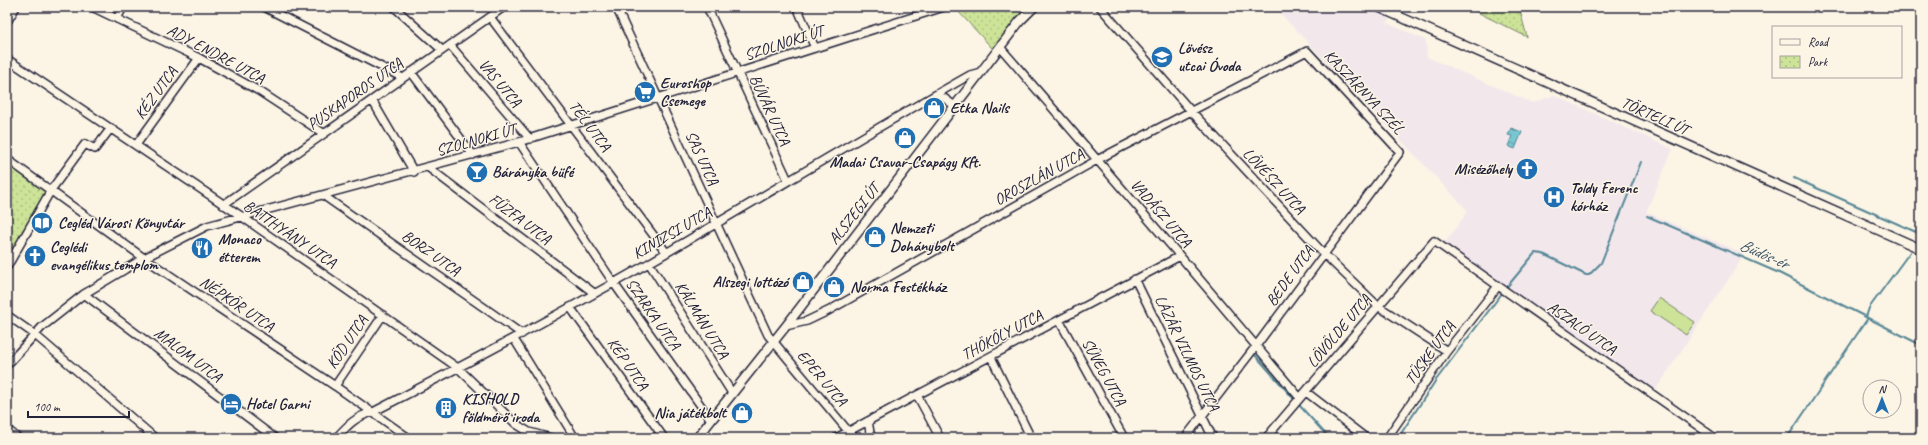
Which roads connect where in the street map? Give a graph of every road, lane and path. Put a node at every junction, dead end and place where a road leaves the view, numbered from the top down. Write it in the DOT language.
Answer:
graph roads {
  1 [pos="16,7"];
  2 [pos="92,7"];
  3 [pos="123,7"];
  4 [pos="264,7"];
  5 [pos="504,7"];
  6 [pos="616,7"];
  7 [pos="707,7"];
  8 [pos="797,7"];
  9 [pos="944,7"];
  10 [pos="1034,7"];
  11 [pos="1100,7"];
  12 [pos="1378,7"];
  13 [pos="397,8"];
  14 [pos="490,17"];
  15 [pos="116,19"];
  16 [pos="7,22"];
  17 [pos="450,45"];
  18 [pos="1000,47"];
  19 [pos="814,48"];
  20 [pos="442,50"];
  21 [pos="1307,51"];
  22 [pos="199,58"];
  23 [pos="7,60"];
  24 [pos="411,72"];
  25 [pos="981,72"];
  26 [pos="737,73"];
  27 [pos="403,78"];
  28 [pos="936,95"];
  29 [pos="658,99"];
  30 [pos="372,100"];
  31 [pos="955,106"];
  32 [pos="1190,111"];
  33 [pos="572,125"];
  34 [pos="111,128"];
  35 [pos="323,133"];
  36 [pos="530,139"];
  37 [pos="519,142"];
  38 [pos="136,145"];
  39 [pos="1400,152"];
  40 [pos="473,155"];
  41 [pos="7,159"];
  42 [pos="1097,160"];
  43 [pos="429,168"];
  44 [pos="414,172"];
  45 [pos="788,180"];
  46 [pos="51,190"];
  47 [pos="324,196"];
  48 [pos="223,205"];
  49 [pos="241,216"];
  50 [pos="717,223"];
  51 [pos="1434,240"];
  52 [pos="1921,249"];
  53 [pos="666,252"];
  54 [pos="1324,254"];
  55 [pos="1180,256"];
  56 [pos="144,258"];
  57 [pos="649,263"];
  58 [pos="7,267"];
  59 [pos="1135,279"];
  60 [pos="614,282"];
  61 [pos="1499,287"];
  62 [pos="594,293"];
  63 [pos="84,294"];
  64 [pos="1378,306"];
  65 [pos="570,307"];
  66 [pos="7,315"];
  67 [pos="383,315"];
  68 [pos="1060,320"];
  69 [pos="786,326"];
  70 [pos="34,334"];
  71 [pos="522,334"];
  72 [pos="514,339"];
  73 [pos="773,342"];
  74 [pos="1256,346"];
  75 [pos="1447,351"];
  76 [pos="991,357"];
  77 [pos="7,365"];
  78 [pos="458,368"];
  79 [pos="335,386"];
  80 [pos="1306,392"];
  81 [pos="732,393"];
  82 [pos="917,395"];
  83 [pos="1300,398"];
  84 [pos="373,412"];
  85 [pos="1202,416"];
  86 [pos="711,420"];
  87 [pos="868,421"];
  88 [pos="7,429"];
  89 [pos="849,432"];
  90 [pos="18,438"];
  91 [pos="155,438"];
  92 [pos="275,438"];
  93 [pos="336,438"];
  94 [pos="409,438"];
  95 [pos="550,438"];
  96 [pos="575,438"];
  97 [pos="664,438"];
  98 [pos="697,438"];
  99 [pos="836,438"];
  100 [pos="871,438"];
  101 [pos="940,438"];
  102 [pos="1031,438"];
  103 [pos="1124,438"];
  104 [pos="1185,438"];
  105 [pos="1213,438"];
  106 [pos="1266,438"];
  107 [pos="1366,438"];
  108 [pos="1387,438"];
  109 [pos="1715,438"];
  1 -- 16 [label="street"];
  2 -- 15 [label="street, ADY ENDRE UTCA"];
  3 -- 15 [label="street"];
  4 -- 27 [label="street"];
  5 -- 14 [label="street, PUSKAPOROS UTCA"];
  6 -- 29 [label="street, SAS UTCA"];
  7 -- 26 [label="street, BÚVÁR UTCA"];
  8 -- 19 [label="street"];
  9 -- 19 [label="street, SZOLNOKI ÚT"];
  10 -- 18 [label="main road, ALSZEGI ÚT"];
  11 -- 32 [label="street, LÖVÉSZ UTCA"];
  12 -- 52 [label="main road, TÖRTELI ÚT"];
  13 -- 20 [label="street"];
  14 -- 17 [label="street, PUSKAPOROS UTCA"];
  14 -- 33 [label="street, TÉL UTCA"];
  15 -- 22 [label="street, ADY ENDRE UTCA"];
  17 -- 20 [label="street, PUSKAPOROS UTCA"];
  17 -- 36 [label="street, VAS UTCA"];
  18 -- 25 [label="main road, ALSZEGI ÚT"];
  18 -- 42 [label="street, VADÁSZ UTCA"];
  19 -- 26 [label="street, SZOLNOKI ÚT"];
  20 -- 24 [label="street, PUSKAPOROS UTCA"];
  21 -- 32 [label="street, OROSZLÁN UTCA"];
  21 -- 39 [label="street, KASZÁRNYA SZÉL"];
  22 -- 35 [label="street, ADY ENDRE UTCA"];
  22 -- 38 [label="street, KÉZ UTCA"];
  23 -- 34 [label="street, BATTHYÁNY UTCA"];
  24 -- 27 [label="street, PUSKAPOROS UTCA"];
  24 -- 40 [label="street"];
  25 -- 28 [label="street, KINIZSI UTCA"];
  25 -- 31 [label="main road, ALSZEGI ÚT"];
  26 -- 29 [label="street, SZOLNOKI ÚT"];
  26 -- 45 [label="street, BÚVÁR UTCA"];
  27 -- 30 [label="street, PUSKAPOROS UTCA"];
  28 -- 31 [label="street"];
  28 -- 45 [label="street, KINIZSI UTCA"];
  29 -- 33 [label="street, SZOLNOKI ÚT"];
  29 -- 50 [label="street, SAS UTCA"];
  30 -- 35 [label="street, PUSKAPOROS UTCA"];
  30 -- 44 [label="street"];
  31 -- 69 [label="main road, ALSZEGI ÚT"];
  32 -- 42 [label="street, OROSZLÁN UTCA"];
  32 -- 54 [label="street, LÖVÉSZ UTCA"];
  33 -- 36 [label="street, SZOLNOKI ÚT"];
  33 -- 53 [label="street, TÉL UTCA"];
  34 -- 38 [label="street, BATTHYÁNY UTCA"];
  34 -- 46 [label="street"];
  35 -- 48 [label="street, PUSKAPOROS UTCA"];
  36 -- 37 [label="street, SZOLNOKI ÚT"];
  37 -- 40 [label="street, SZOLNOKI ÚT"];
  37 -- 60 [label="street, SZARKA UTCA"];
  38 -- 48 [label="street, BATTHYÁNY UTCA"];
  39 -- 54 [label="street, BEDE UTCA"];
  40 -- 43 [label="street, SZOLNOKI ÚT"];
  41 -- 46 [label="street, NÉPKÖR UTCA"];
  42 -- 55 [label="street, VADÁSZ UTCA"];
  42 -- 69 [label="street, OROSZLÁN UTCA"];
  43 -- 44 [label="street, SZOLNOKI ÚT"];
  43 -- 62 [label="street, FŰZFA UTCA"];
  44 -- 47 [label="street, SZOLNOKI ÚT"];
  45 -- 50 [label="street, KINIZSI UTCA"];
  46 -- 56 [label="street, NÉPKÖR UTCA"];
  46 -- 58 [label="street"];
  47 -- 49 [label="street, SZOLNOKI ÚT"];
  47 -- 71 [label="street, BORZ UTCA"];
  48 -- 49 [label="street, BATTHYÁNY UTCA"];
  49 -- 56 [label="street, SZOLNOKI ÚT"];
  49 -- 67 [label="street, BATTHYÁNY UTCA"];
  50 -- 53 [label="street, KINIZSI UTCA"];
  50 -- 73 [label="street, SAS UTCA"];
  51 -- 61 [label="street, ASZALÓ UTCA"];
  51 -- 64 [label="street, LÖVÖLDE UTCA"];
  53 -- 57 [label="street, KINIZSI UTCA"];
  54 -- 64 [label="street, LÖVÉSZ UTCA"];
  54 -- 74 [label="street, BEDE UTCA"];
  55 -- 59 [label="street, THÖKÖLY UTCA"];
  55 -- 74 [label="street, VADÁSZ UTCA"];
  56 -- 63 [label="street, SZOLNOKI ÚT"];
  56 -- 79 [label="street, NÉPKÖR UTCA"];
  57 -- 60 [label="street, KINIZSI UTCA"];
  57 -- 81 [label="street, KÁLMÁN UTCA"];
  59 -- 68 [label="street, THÖKÖLY UTCA"];
  59 -- 85 [label="street, LÁZÁR VILMOS UTCA"];
  60 -- 62 [label="street, KINIZSI UTCA"];
  60 -- 86 [label="street, SZARKA UTCA"];
  61 -- 75 [label="street, TÜSKE UTCA"];
  61 -- 109 [label="street, ASZALÓ UTCA"];
  62 -- 65 [label="street, KINIZSI UTCA"];
  63 -- 70 [label="street, SZOLNOKI ÚT"];
  63 -- 92 [label="street, MALOM UTCA"];
  64 -- 75 [label="street, LÖVÉSZ UTCA"];
  64 -- 80 [label="street, LÖVÖLDE UTCA"];
  65 -- 71 [label="street, KINIZSI UTCA"];
  65 -- 97 [label="street, KÉP UTCA"];
  66 -- 70 [label="street"];
  67 -- 78 [label="street, BATTHYÁNY UTCA"];
  67 -- 79 [label="street, KÖD UTCA"];
  68 -- 76 [label="street, THÖKÖLY UTCA"];
  68 -- 103 [label="street, SÜVEG UTCA"];
  69 -- 73 [label="main road, ALSZEGI ÚT"];
  70 -- 77 [label="street, SZOLNOKI ÚT"];
  70 -- 91 [label="street"];
  71 -- 72 [label="street, KINIZSI UTCA"];
  72 -- 78 [label="street, KINIZSI UTCA"];
  72 -- 96 [label="street"];
  73 -- 81 [label="main road, ALSZEGI ÚT"];
  73 -- 89 [label="street, EPER UTCA"];
  74 -- 83 [label="street, VADÁSZ UTCA"];
  74 -- 85 [label="street, BEDE UTCA"];
  75 -- 108 [label="street, TÜSKE UTCA"];
  76 -- 82 [label="street, THÖKÖLY UTCA"];
  76 -- 102 [label="street"];
  78 -- 84 [label="street, KINIZSI UTCA"];
  78 -- 95 [label="street, BATTHYÁNY UTCA"];
  79 -- 84 [label="street, NÉPKÖR UTCA"];
  80 -- 83 [label="street, LÖVÖLDE UTCA"];
  80 -- 107 [label="street"];
  81 -- 86 [label="main road, ALSZEGI ÚT"];
  82 -- 87 [label="street, THÖKÖLY UTCA"];
  82 -- 101 [label="street"];
  83 -- 106 [label="street, LÖVÖLDE UTCA"];
  84 -- 93 [label="street, KINIZSI UTCA"];
  84 -- 94 [label="street, NÉPKÖR UTCA"];
  85 -- 104 [label="street, BEDE UTCA"];
  85 -- 105 [label="street, LÁZÁR VILMOS UTCA"];
  86 -- 98 [label="main road, ALSZEGI ÚT"];
  87 -- 89 [label="street, THÖKÖLY UTCA"];
  87 -- 100 [label="street"];
  88 -- 90 [label="street"];
  89 -- 99 [label="street, THÖKÖLY UTCA"];
}
